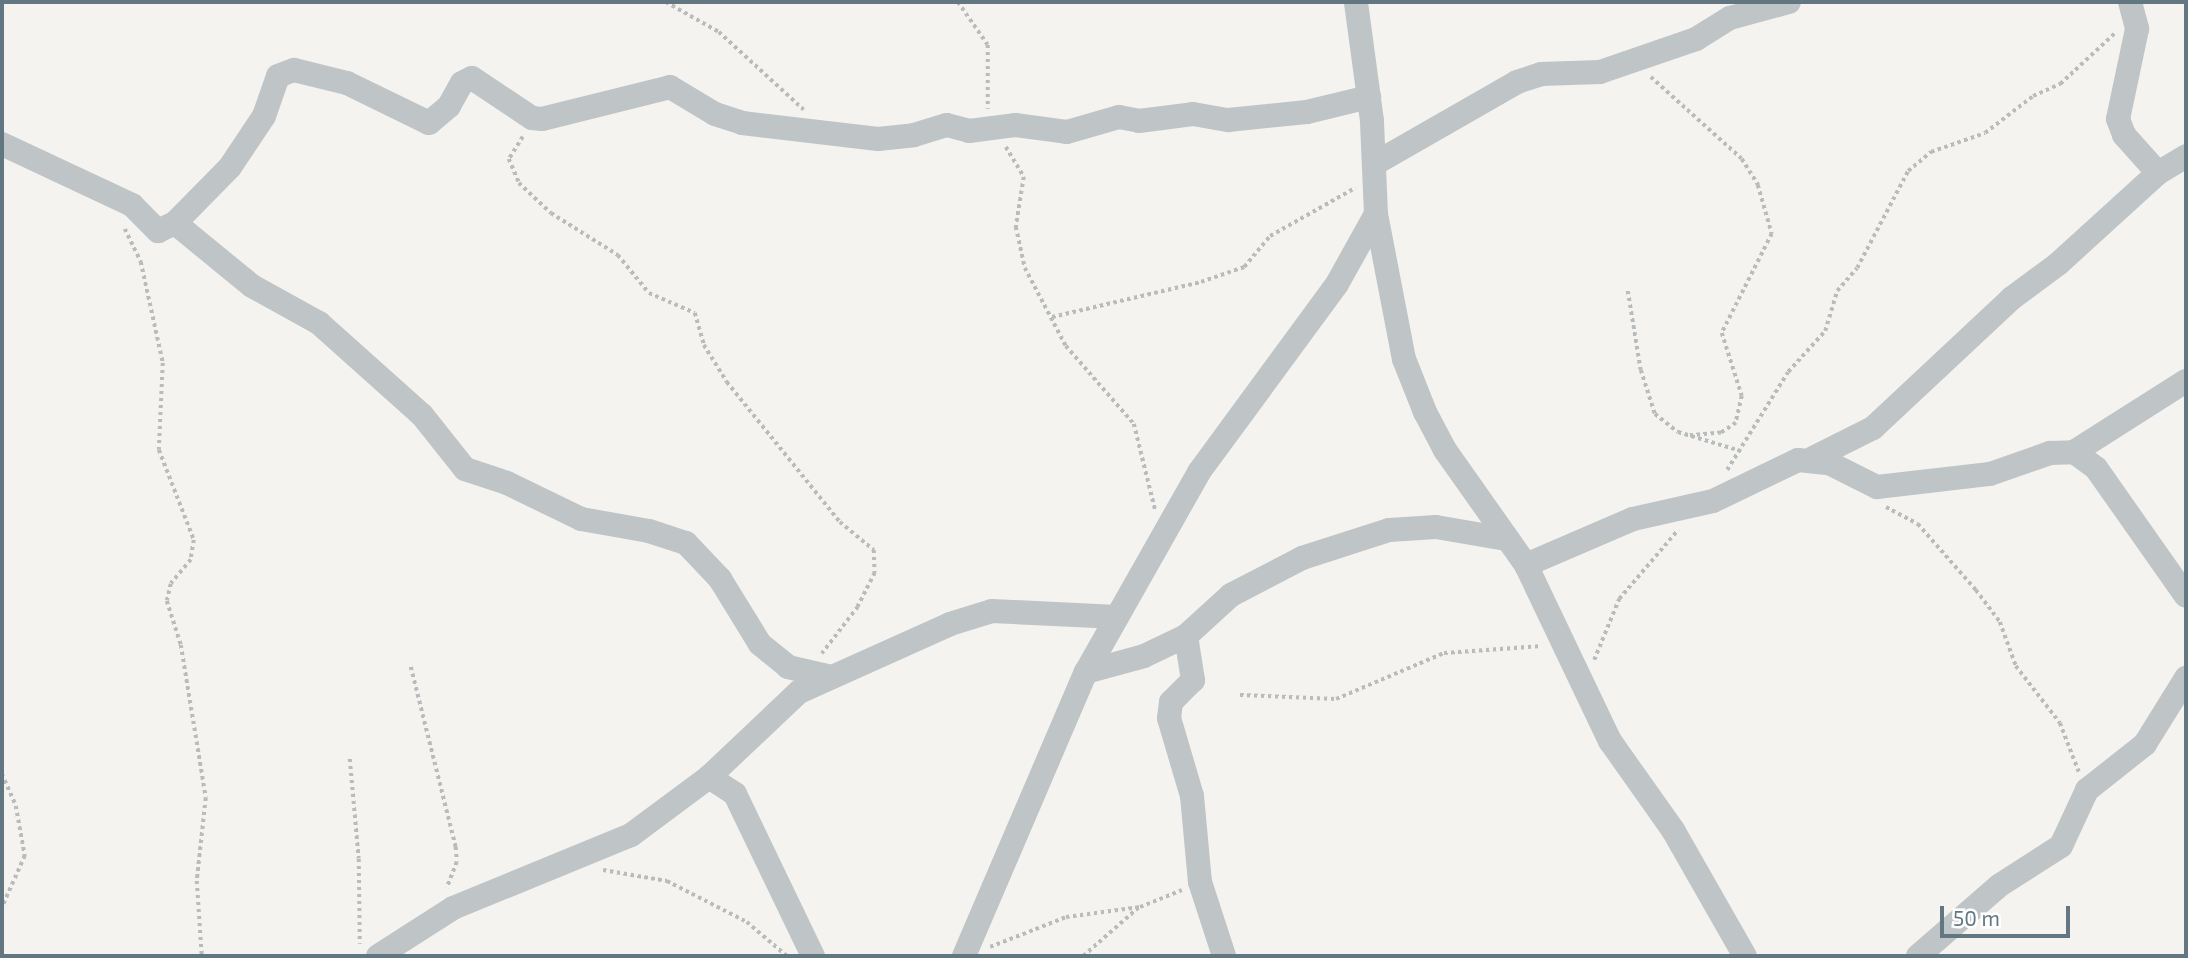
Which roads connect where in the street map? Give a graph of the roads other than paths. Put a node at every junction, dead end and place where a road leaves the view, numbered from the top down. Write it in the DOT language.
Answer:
graph roads {
  1 [pos="1356,2"];
  2 [pos="1788,2"];
  3 [pos="2133,8"];
  4 [pos="1369,97"];
  5 [pos="2,145"];
  6 [pos="2186,156"];
  7 [pos="1374,171"];
  8 [pos="2158,173"];
  9 [pos="1376,214"];
  10 [pos="175,223"];
  11 [pos="2186,381"];
  12 [pos="2074,452"];
  13 [pos="1813,458"];
  14 [pos="1506,539"];
  15 [pos="1526,565"];
  16 [pos="2186,596"];
  17 [pos="1117,617"];
  18 [pos="1186,636"];
  19 [pos="1086,672"];
  20 [pos="820,674"];
  21 [pos="2186,678"];
  22 [pos="709,776"];
  23 [pos="975,953"];
  24 [pos="369,954"];
  25 [pos="813,956"];
  26 [pos="1224,956"];
  27 [pos="1745,956"];
  28 [pos="1918,956"];
  1 -- 4 [label="street"];
  2 -- 7 [label="street"];
  3 -- 8 [label="street"];
  4 -- 7 [label="street"];
  4 -- 10 [label="street"];
  5 -- 10 [label="street"];
  6 -- 8 [label="street"];
  7 -- 9 [label="street"];
  8 -- 13 [label="street"];
  9 -- 14 [label="street"];
  9 -- 17 [label="street"];
  10 -- 20 [label="street"];
  11 -- 12 [label="street"];
  12 -- 13 [label="street"];
  12 -- 16 [label="street"];
  13 -- 15 [label="street"];
  14 -- 15 [label="street"];
  14 -- 18 [label="street"];
  15 -- 27 [label="street"];
  17 -- 19 [label="street"];
  17 -- 20 [label="street"];
  18 -- 19 [label="street"];
  18 -- 26 [label="street"];
  19 -- 23 [label="street"];
  20 -- 22 [label="street"];
  21 -- 28 [label="street"];
  22 -- 24 [label="street"];
  22 -- 25 [label="street"];
}
